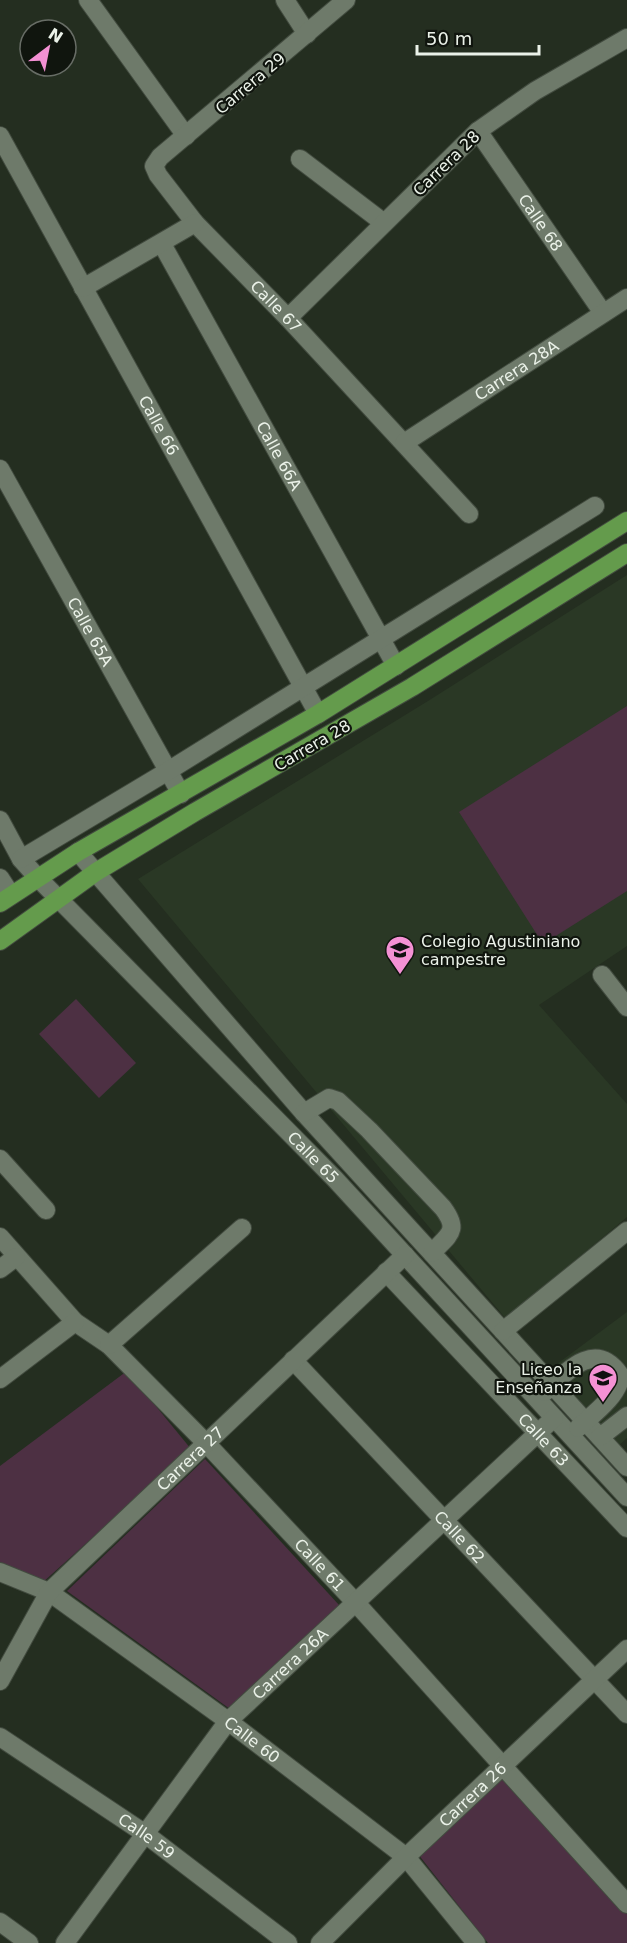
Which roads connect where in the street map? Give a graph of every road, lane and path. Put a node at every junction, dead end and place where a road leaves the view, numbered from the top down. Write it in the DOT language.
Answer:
graph roads {
  1 [pos="88,0"];
  2 [pos="285,0"];
  3 [pos="346,0"];
  4 [pos="307,34"];
  5 [pos="627,38"];
  6 [pos="478,131"];
  7 [pos="0,136"];
  8 [pos="186,136"];
  9 [pos="300,159"];
  10 [pos="154,166"];
  11 [pos="384,223"];
  12 [pos="195,224"];
  13 [pos="162,244"];
  14 [pos="83,288"];
  15 [pos="627,298"];
  16 [pos="603,313"];
  17 [pos="288,318"];
  18 [pos="404,443"];
  19 [pos="0,469"];
  20 [pos="595,506"];
  21 [pos="469,514"];
  22 [pos="627,521"];
  23 [pos="627,553"];
  24 [pos="381,639"];
  25 [pos="396,666"];
  26 [pos="303,687"];
  27 [pos="318,714"];
  28 [pos="168,771"];
  29 [pos="181,794"];
  30 [pos="0,820"];
  31 [pos="78,852"];
  32 [pos="21,859"];
  33 [pos="96,873"];
  34 [pos="37,877"];
  35 [pos="0,878"];
  36 [pos="60,898"];
  37 [pos="6,899"];
  38 [pos="0,941"];
  39 [pos="602,975"];
  40 [pos="627,1006"];
  41 [pos="304,1113"];
  42 [pos="0,1159"];
  43 [pos="46,1210"];
  44 [pos="242,1228"];
  45 [pos="627,1232"];
  46 [pos="0,1237"];
  47 [pos="432,1253"];
  48 [pos="405,1255"];
  49 [pos="16,1257"];
  50 [pos="0,1269"];
  51 [pos="386,1272"];
  52 [pos="75,1322"];
  53 [pos="503,1331"];
  54 [pos="114,1351"];
  55 [pos="293,1360"];
  56 [pos="0,1379"];
  57 [pos="552,1385"];
  58 [pos="537,1399"];
  59 [pos="554,1418"];
  60 [pos="627,1418"];
  61 [pos="585,1421"];
  62 [pos="537,1434"];
  63 [pos="570,1436"];
  64 [pos="600,1437"];
  65 [pos="206,1443"];
  66 [pos="627,1467"];
  67 [pos="627,1497"];
  68 [pos="444,1520"];
  69 [pos="627,1528"];
  70 [pos="0,1572"];
  71 [pos="49,1592"];
  72 [pos="356,1603"];
  73 [pos="627,1650"];
  74 [pos="594,1680"];
  75 [pos="0,1681"];
  76 [pos="627,1714"];
  77 [pos="228,1721"];
  78 [pos="0,1737"];
  79 [pos="503,1766"];
  80 [pos="144,1833"];
  81 [pos="406,1857"];
  82 [pos="627,1904"];
  83 [pos="0,1922"];
  84 [pos="29,1943"];
  85 [pos="65,1943"];
  86 [pos="288,1943"];
  87 [pos="320,1943"];
  88 [pos="476,1943"];
  1 -- 8 [label="street"];
  2 -- 4 [label="street"];
  3 -- 4 [label="street, Carrera 29"];
  4 -- 8 [label="street, Carrera 29"];
  5 -- 6 [label="street, Carrera 28"];
  6 -- 11 [label="street, Carrera 28"];
  6 -- 16 [label="street, Calle 68"];
  7 -- 14 [label="street, Calle 66"];
  8 -- 10 [label="street, Carrera 29"];
  9 -- 11 [label="street"];
  10 -- 12 [label="street, Calle 67"];
  11 -- 17 [label="street, Carrera 28"];
  12 -- 13 [label="street"];
  12 -- 17 [label="street, Calle 67"];
  13 -- 14 [label="street"];
  13 -- 24 [label="street, Calle 66A"];
  14 -- 26 [label="street, Calle 66"];
  15 -- 16 [label="street, Carrera 28A"];
  16 -- 18 [label="street, Carrera 28A"];
  17 -- 18 [label="street, Calle 67"];
  18 -- 21 [label="street, Calle 67"];
  19 -- 28 [label="street, Calle 65A"];
  20 -- 24 [label="street"];
  22 -- 25 [label="main road, Carrera 28"];
  23 -- 33 [label="main road, Carrera 28"];
  24 -- 25 [label="street, Calle 66A"];
  24 -- 26 [label="street"];
  25 -- 27 [label="main road, Carrera 28"];
  26 -- 27 [label="street, Calle 66"];
  26 -- 28 [label="street"];
  27 -- 29 [label="main road, Carrera 28"];
  28 -- 29 [label="street, Calle 65A"];
  28 -- 32 [label="street"];
  29 -- 31 [label="main road, Carrera 28"];
  30 -- 32 [label="street, Calle 65"];
  31 -- 33 [label="street, Calle 65"];
  31 -- 34 [label="main road, Carrera 28"];
  32 -- 34 [label="street, Calle 65"];
  33 -- 36 [label="main road, Carrera 28"];
  33 -- 41 [label="street, Calle 65"];
  34 -- 36 [label="street, Calle 65"];
  34 -- 37 [label="main road, Carrera 28"];
  35 -- 37 [label="street"];
  36 -- 38 [label="main road, Carrera 28"];
  36 -- 48 [label="street, Calle 65"];
  39 -- 40 [label="street"];
  41 -- 47 [label="street, Calle 65"];
  41 -- 47 [label="street"];
  42 -- 43 [label="street"];
  44 -- 54 [label="street"];
  45 -- 53 [label="street"];
  46 -- 49 [label="street, Calle 61"];
  47 -- 53 [label="street, Calle 65"];
  48 -- 51 [label="street, Carrera 27"];
  48 -- 58 [label="street, Calle 65"];
  49 -- 50 [label="street"];
  49 -- 52 [label="street, Calle 61"];
  51 -- 55 [label="street, Carrera 27"];
  51 -- 62 [label="street, Calle 63"];
  52 -- 54 [label="street, Calle 61"];
  52 -- 56 [label="street"];
  53 -- 57 [label="street, Calle 65"];
  54 -- 65 [label="street, Calle 61"];
  55 -- 65 [label="street, Carrera 27"];
  55 -- 68 [label="street, Calle 62"];
  57 -- 58 [label="street"];
  57 -- 61 [label="street, Calle 65"];
  57 -- 61 [label="street"];
  58 -- 59 [label="street, Calle 65"];
  59 -- 62 [label="street, Carrera 26A"];
  59 -- 63 [label="street, Calle 65"];
  60 -- 64 [label="street"];
  61 -- 63 [label="street"];
  61 -- 64 [label="street, Calle 65"];
  62 -- 68 [label="street, Carrera 26A"];
  62 -- 69 [label="street, Calle 63"];
  63 -- 67 [label="street, Calle 65"];
  64 -- 66 [label="street, Calle 65"];
  65 -- 71 [label="street, Carrera 27"];
  65 -- 72 [label="street, Calle 61"];
  68 -- 72 [label="street, Carrera 26A"];
  68 -- 74 [label="street, Calle 62"];
  70 -- 71 [label="street, Calle 60"];
  71 -- 75 [label="street, Carrera 27"];
  71 -- 77 [label="street, Calle 60"];
  72 -- 77 [label="street, Carrera 26A"];
  72 -- 79 [label="street, Calle 61"];
  73 -- 74 [label="street, Carrera 26"];
  74 -- 76 [label="street, Calle 62"];
  74 -- 79 [label="street, Carrera 26"];
  77 -- 80 [label="street, Carrera 26A"];
  77 -- 81 [label="street, Calle 60"];
  78 -- 80 [label="street, Calle 59"];
  79 -- 81 [label="street, Carrera 26"];
  79 -- 82 [label="street, Calle 61"];
  80 -- 85 [label="street, Carrera 26A"];
  80 -- 86 [label="street, Calle 59"];
  81 -- 87 [label="street, Carrera 26"];
  81 -- 88 [label="street, Calle 60"];
  83 -- 84 [label="street"];
}
